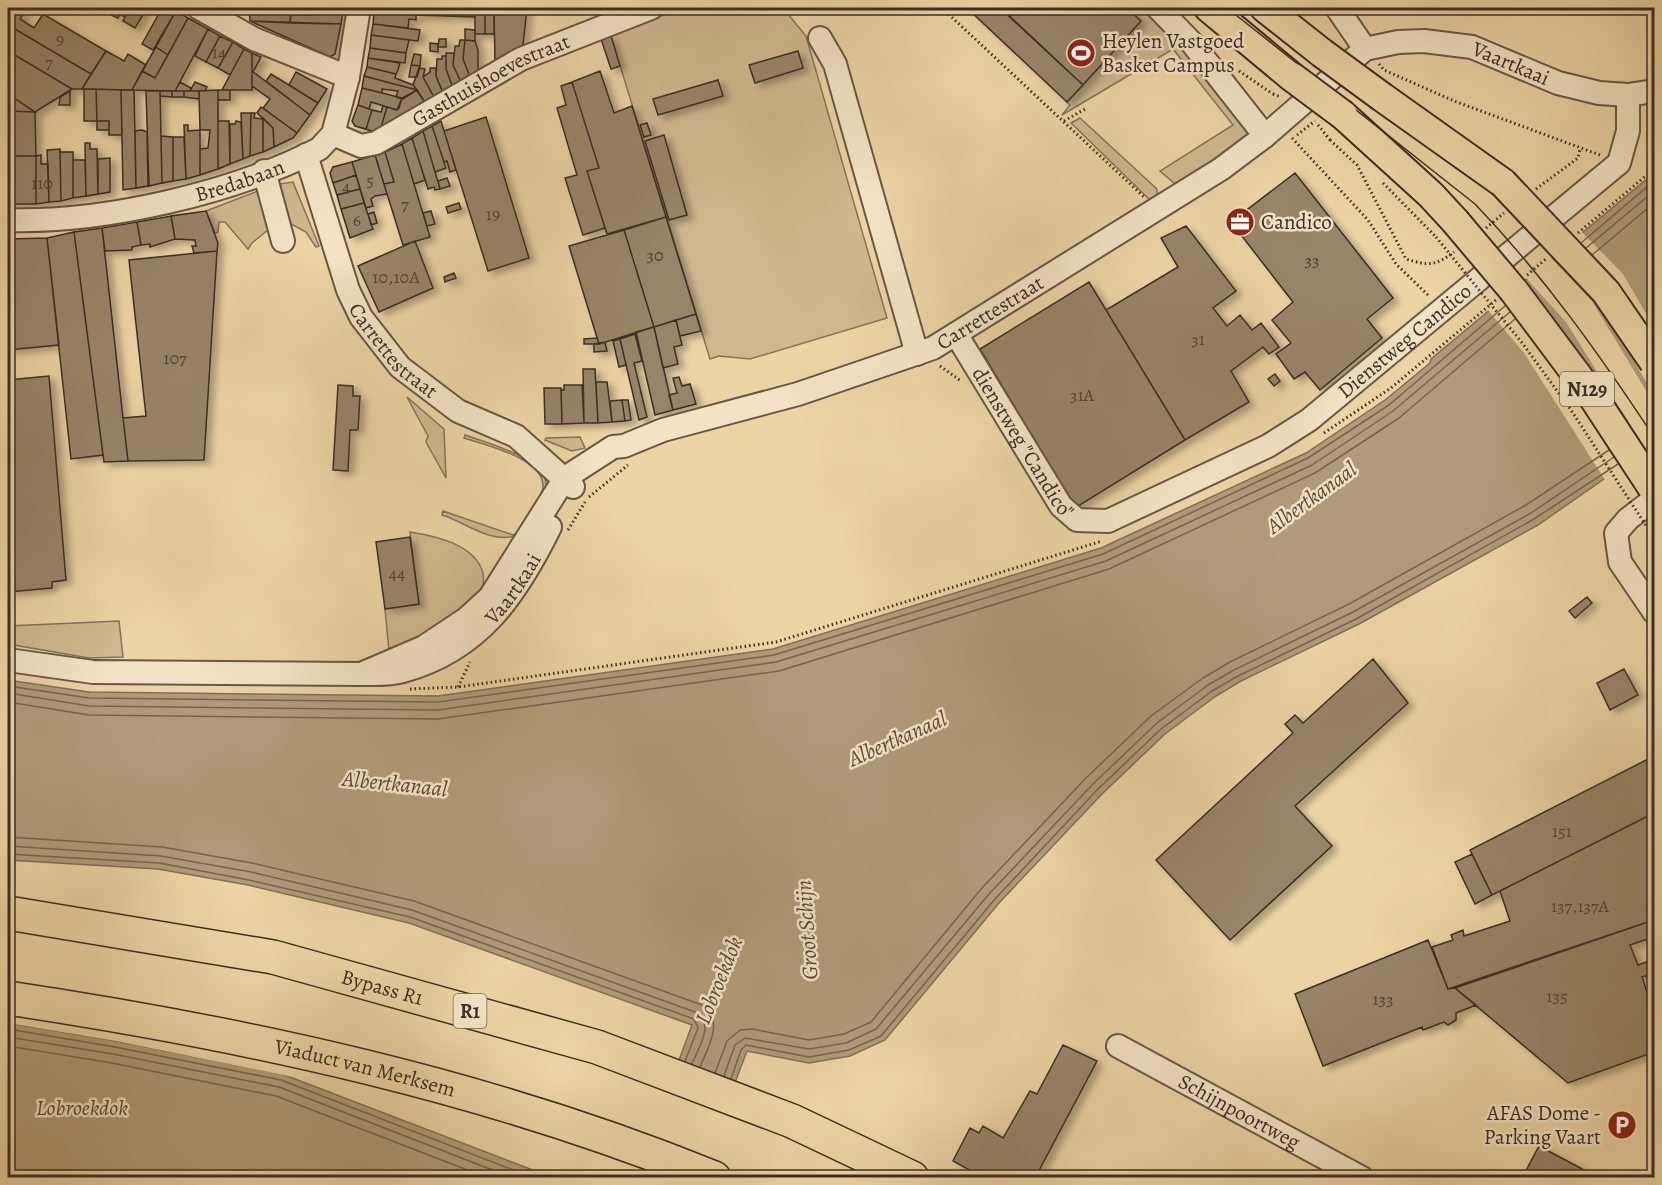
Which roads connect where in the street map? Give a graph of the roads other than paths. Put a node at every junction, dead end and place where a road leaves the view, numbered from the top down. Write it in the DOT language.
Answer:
graph roads {
  1 [pos="199,8"];
  2 [pos="359,8"];
  3 [pos="651,8"];
  4 [pos="1158,8"];
  5 [pos="1209,8"];
  6 [pos="1265,8"];
  7 [pos="1337,8"];
  8 [pos="820,38"];
  9 [pos="1365,49"];
  10 [pos="348,77"];
  11 [pos="1654,91"];
  12 [pos="1628,95"];
  13 [pos="333,134"];
  14 [pos="1265,136"];
  15 [pos="306,155"];
  16 [pos="264,171"];
  17 [pos="8,220"];
  18 [pos="283,241"];
  19 [pos="956,334"];
  20 [pos="923,361"];
  21 [pos="1654,362"];
  22 [pos="569,483"];
  23 [pos="1654,490"];
  24 [pos="1654,499"];
  25 [pos="1108,520"];
  26 [pos="1654,612"];
  27 [pos="8,660"];
  28 [pos="8,913"];
  29 [pos="8,998"];
  30 [pos="1118,1046"];
  31 [pos="714,1178"];
  32 [pos="912,1178"];
  33 [pos="1362,1178"];
  1 -- 10 [label="street"];
  2 -- 10 [label="street"];
  3 -- 13 [label="street, Gasthuishoevestraat"];
  4 -- 14 [label="street"];
  5 -- 23 [label="main road, N129, bridge"];
  6 -- 21 [label="main road, bridge"];
  7 -- 9 [label="street"];
  8 -- 20 [label="street"];
  9 -- 12 [label="street, Vaartkaai"];
  9 -- 14 [label="street, Carrettestraat"];
  10 -- 13 [label="street"];
  11 -- 12 [label="street, Vaartkaai"];
  12 -- 25 [label="street, Dienstweg Candico"];
  13 -- 15 [label="street, Bredabaan"];
  14 -- 19 [label="street, Carrettestraat"];
  15 -- 16 [label="street, Bredabaan"];
  15 -- 22 [label="street, Carrettestraat"];
  16 -- 17 [label="street, Bredabaan"];
  16 -- 18 [label="street"];
  19 -- 20 [label="street, Carrettestraat"];
  19 -- 25 [label="street, dienstweg \"Candico\""];
  20 -- 22 [label="street, Carrettestraat"];
  22 -- 27 [label="street, Vaartkaai"];
  24 -- 26 [label="street"];
  28 -- 32 [label="highway, Bypass R1 / R1"];
  29 -- 31 [label="highway, Viaduct van Merksem"];
  30 -- 33 [label="street, Schijnpoortweg"];
}
